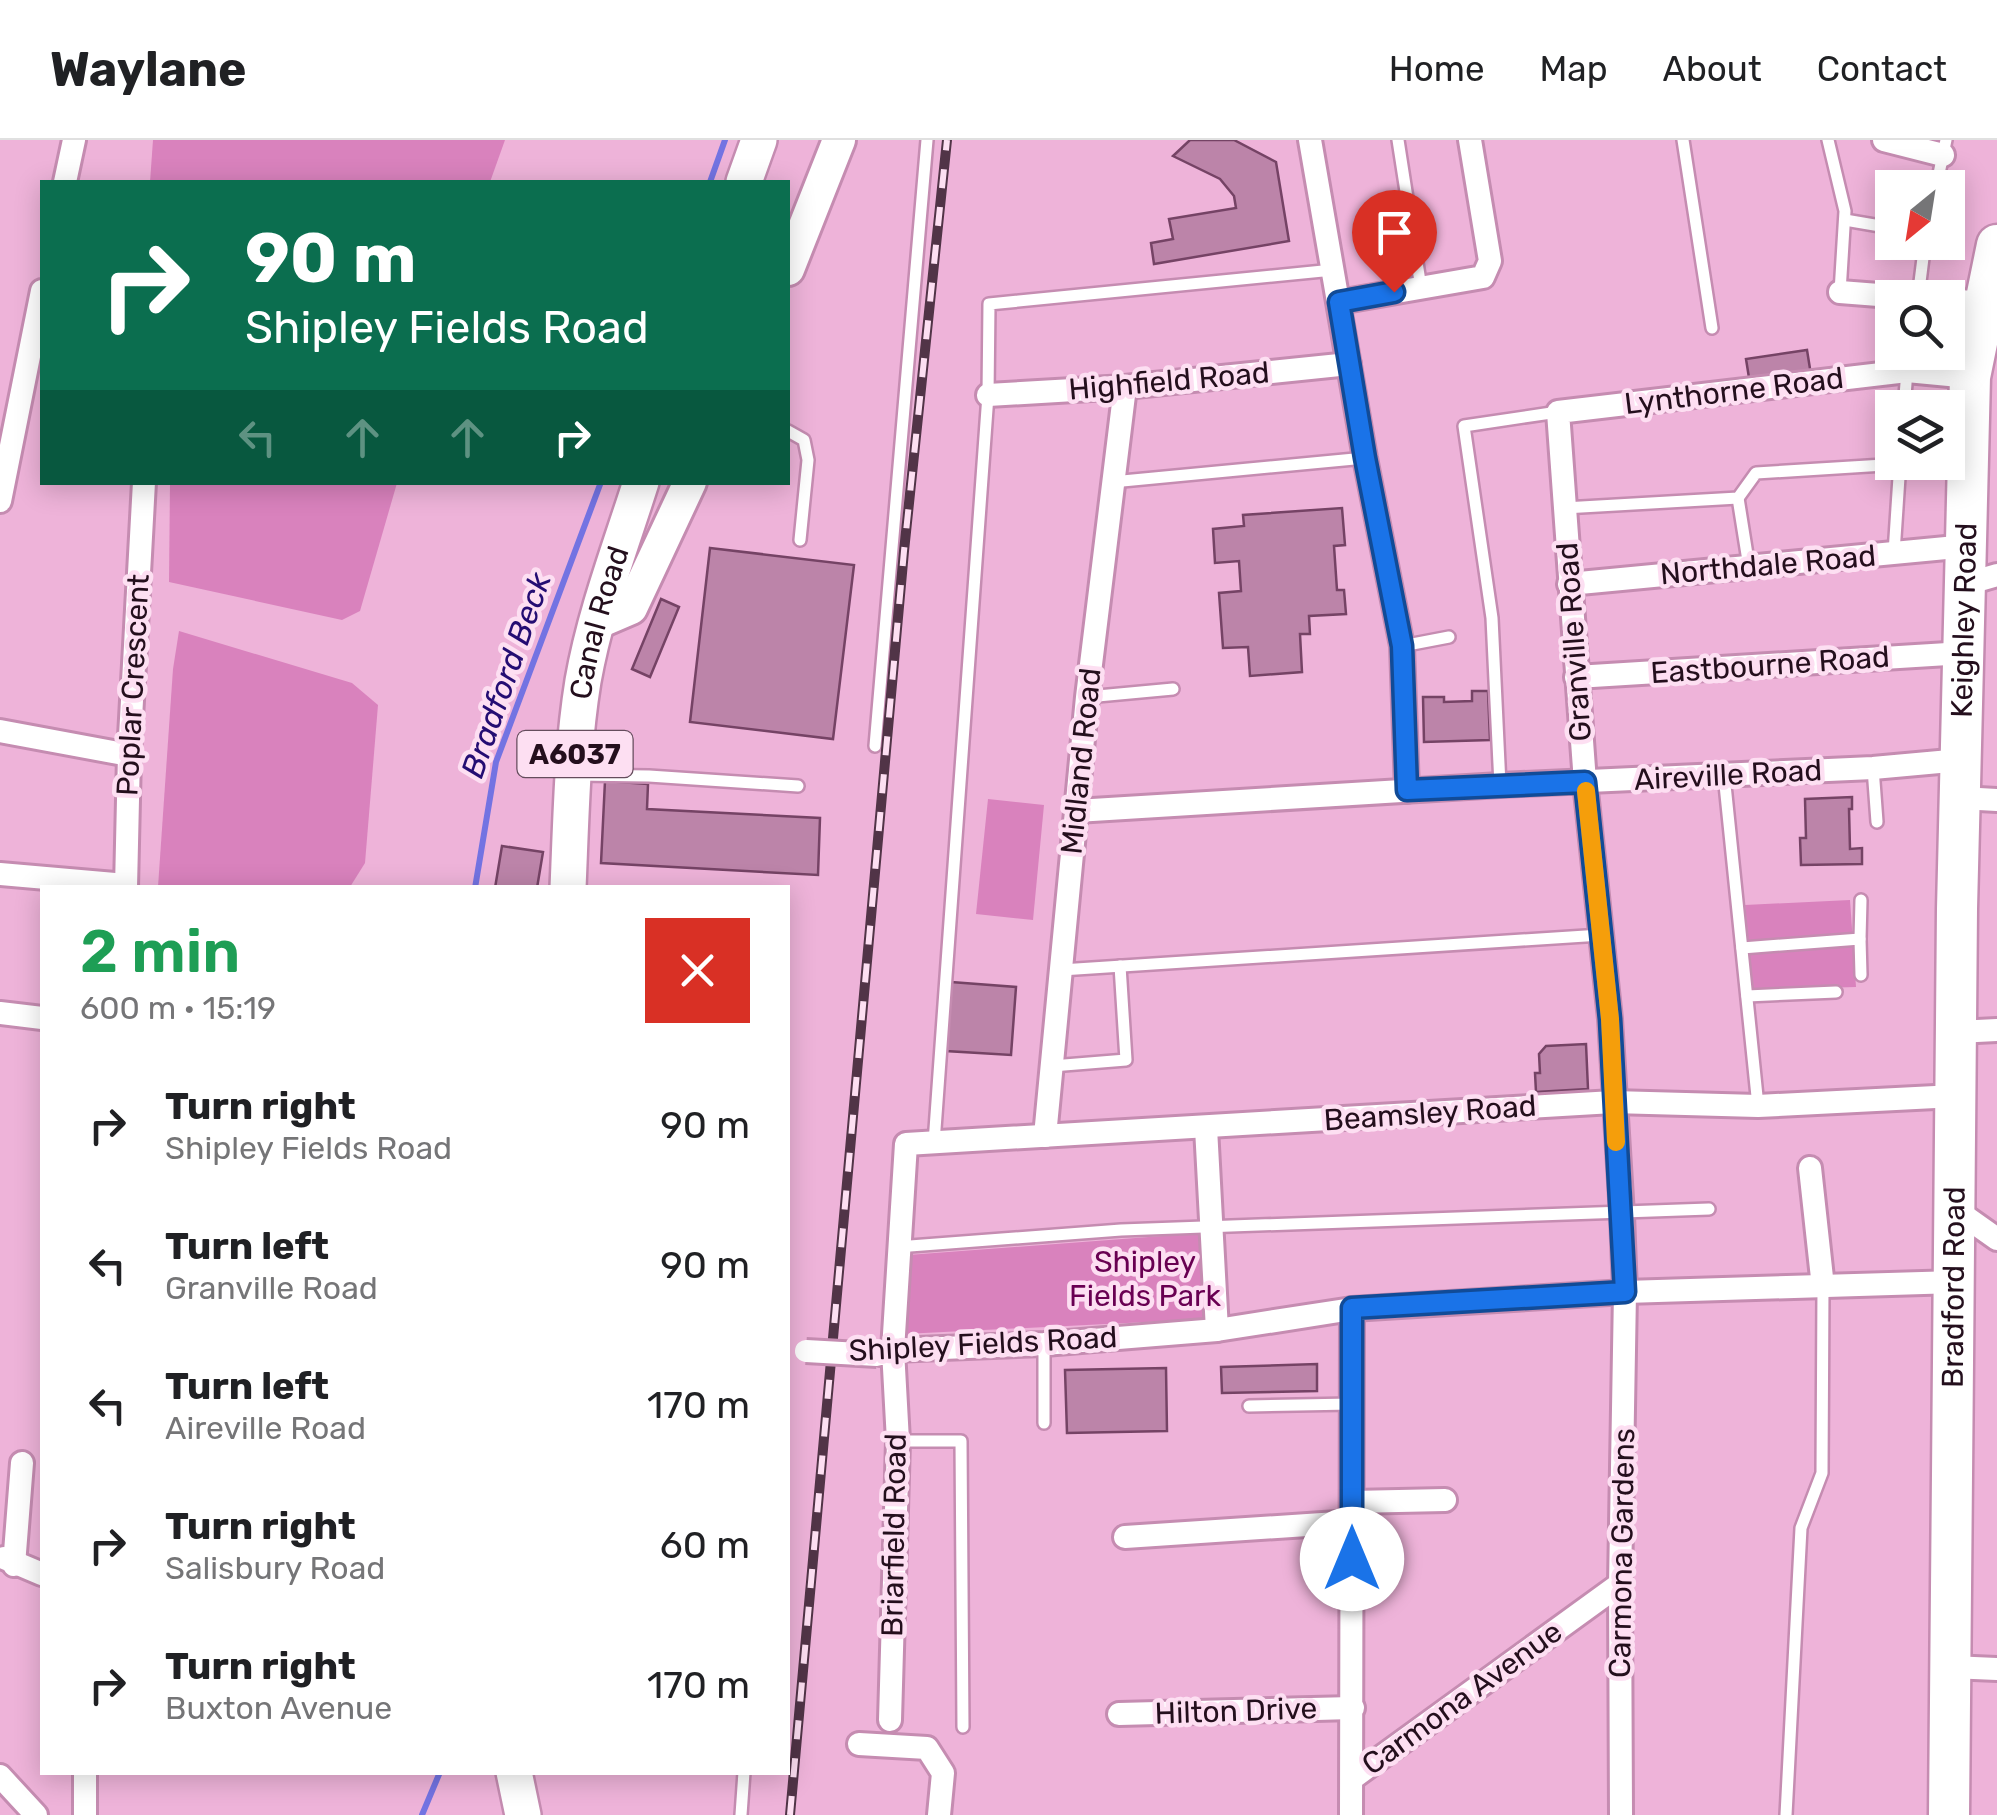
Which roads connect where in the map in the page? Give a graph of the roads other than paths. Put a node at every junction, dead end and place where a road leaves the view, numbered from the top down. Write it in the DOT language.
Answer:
graph roads {
  1 [pos="74,140"];
  2 [pos="759,140"];
  3 [pos="840,140"];
  4 [pos="927,140"];
  5 [pos="1310,140"];
  6 [pos="1398,140"];
  7 [pos="1470,140"];
  8 [pos="1683,140"];
  9 [pos="1828,140"];
  10 [pos="1884,140"];
  11 [pos="1945,147"];
  12 [pos="66,180"];
  13 [pos="745,180"];
  14 [pos="1845,220"];
  15 [pos="1875,225"];
  16 [pos="1997,244"];
  17 [pos="790,264"];
  18 [pos="1334,270"];
  19 [pos="1421,288"];
  20 [pos="1840,292"];
  21 [pos="1875,295"];
  22 [pos="40,301"];
  23 [pos="1966,301"];
  24 [pos="1339,302"];
  25 [pos="1712,328"];
  26 [pos="1349,364"];
  27 [pos="1900,371"];
  28 [pos="1970,377"];
  29 [pos="1125,386"];
  30 [pos="1902,390"];
  31 [pos="988,395"];
  32 [pos="1558,412"];
  33 [pos="790,432"];
  34 [pos="1365,458"];
  35 [pos="1875,465"];
  36 [pos="1899,480"];
  37 [pos="1112,482"];
  38 [pos="144,485"];
  39 [pos="640,485"];
  40 [pos="689,485"];
  41 [pos="1738,498"];
  42 [pos="0,501"];
  43 [pos="1564,508"];
  44 [pos="800,540"];
  45 [pos="1894,553"];
  46 [pos="1750,567"];
  47 [pos="1977,568"];
  48 [pos="1569,584"];
  49 [pos="596,623"];
  50 [pos="1448,637"];
  51 [pos="1402,646"];
  52 [pos="1964,652"];
  53 [pos="1576,677"];
  54 [pos="1173,690"];
  55 [pos="1086,697"];
  56 [pos="0,731"];
  57 [pos="875,746"];
  58 [pos="129,755"];
  59 [pos="1872,768"];
  60 [pos="573,775"];
  61 [pos="1724,775"];
  62 [pos="1585,782"];
  63 [pos="1500,785"];
  64 [pos="798,786"];
  65 [pos="1973,786"];
  66 [pos="1407,790"];
  67 [pos="1076,811"];
  68 [pos="1877,822"];
  69 [pos="0,874"];
  70 [pos="116,885"];
  71 [pos="126,885"];
  72 [pos="568,885"];
  73 [pos="1861,900"];
  74 [pos="1601,935"];
  75 [pos="1860,940"];
  76 [pos="1742,948"];
  77 [pos="1120,966"];
  78 [pos="1061,970"];
  79 [pos="1860,975"];
  80 [pos="1836,992"];
  81 [pos="1747,996"];
  82 [pos="0,1013"];
  83 [pos="40,1018"];
  84 [pos="1997,1030"];
  85 [pos="1957,1032"];
  86 [pos="1052,1066"];
  87 [pos="1955,1096"];
  88 [pos="1614,1102"];
  89 [pos="1758,1106"];
  90 [pos="1206,1128"];
  91 [pos="1045,1136"];
  92 [pos="934,1142"];
  93 [pos="906,1144"];
  94 [pos="1810,1168"];
  95 [pos="1709,1210"];
  96 [pos="1956,1210"];
  97 [pos="1622,1215"];
  98 [pos="1211,1228"];
  99 [pos="1997,1239"];
  100 [pos="897,1248"];
  101 [pos="1956,1282"];
  102 [pos="1823,1288"];
  103 [pos="1625,1292"];
  104 [pos="1352,1308"];
  105 [pos="1218,1330"];
  106 [pos="1044,1344"];
  107 [pos="797,1350"];
  108 [pos="885,1353"];
  109 [pos="1352,1404"];
  110 [pos="1249,1406"];
  111 [pos="1044,1423"];
  112 [pos="898,1441"];
  113 [pos="22,1463"];
  114 [pos="1445,1500"];
  115 [pos="1352,1512"];
  116 [pos="1125,1538"];
  117 [pos="7,1560"];
  118 [pos="40,1573"];
  119 [pos="1620,1584"];
  120 [pos="1950,1667"];
  121 [pos="1997,1669"];
  122 [pos="1353,1708"];
  123 [pos="1119,1714"];
  124 [pos="890,1720"];
  125 [pos="963,1726"];
  126 [pos="860,1744"];
  127 [pos="86,1775"];
  128 [pos="515,1775"];
  129 [pos="744,1775"];
  130 [pos="0,1776"];
  131 [pos="1354,1778"];
  132 [pos="36,1815"];
  133 [pos="84,1815"];
  134 [pos="523,1815"];
  135 [pos="741,1815"];
  136 [pos="939,1815"];
  137 [pos="1351,1815"];
  138 [pos="1620,1815"];
  139 [pos="1786,1815"];
  140 [pos="1949,1815"];
  1 -- 12 [label="street"];
  2 -- 13 [label="main road"];
  3 -- 17 [label="street"];
  4 -- 57 [label="lane"];
  5 -- 18 [label="street"];
  6 -- 19 [label="lane"];
  7 -- 19 [label="street"];
  8 -- 25 [label="lane"];
  9 -- 14 [label="lane"];
  10 -- 11 [label="street"];
  14 -- 15 [label="lane"];
  14 -- 20 [label="lane"];
  16 -- 23 [label="highway, Keighley Road"];
  18 -- 24 [label="street"];
  18 -- 31 [label="lane"];
  19 -- 24 [label="street"];
  20 -- 21 [label="street"];
  22 -- 42 [label="street"];
  23 -- 28 [label="highway, Keighley Road"];
  24 -- 26 [label="street"];
  26 -- 29 [label="street, Highfield Road"];
  26 -- 34 [label="street"];
  27 -- 28 [label="street, Lynthorne Road"];
  27 -- 30 [label="lane"];
  27 -- 32 [label="street, Lynthorne Road"];
  28 -- 47 [label="highway, Keighley Road"];
  29 -- 31 [label="street, Highfield Road"];
  29 -- 37 [label="street, Midland Road"];
  31 -- 92 [label="lane"];
  32 -- 43 [label="street, Granville Road"];
  32 -- 63 [label="lane"];
  33 -- 44 [label="lane"];
  34 -- 37 [label="lane"];
  34 -- 51 [label="street"];
  35 -- 41 [label="lane"];
  36 -- 45 [label="lane"];
  37 -- 55 [label="street, Midland Road"];
  38 -- 58 [label="street, Poplar Crescent"];
  39 -- 49 [label="main road, Canal Road / A6037"];
  40 -- 49 [label="street"];
  41 -- 43 [label="lane"];
  41 -- 46 [label="lane"];
  43 -- 48 [label="street, Granville Road"];
  45 -- 46 [label="street, Northdale Road"];
  45 -- 47 [label="street, Northdale Road"];
  46 -- 48 [label="street, Northdale Road"];
  47 -- 52 [label="highway, Keighley Road"];
  48 -- 53 [label="street, Granville Road"];
  49 -- 60 [label="main road, Canal Road / A6037"];
  50 -- 51 [label="lane"];
  51 -- 66 [label="street"];
  52 -- 53 [label="street, Eastbourne Road"];
  52 -- 65 [label="highway, Keighley Road"];
  53 -- 62 [label="street, Granville Road"];
  54 -- 55 [label="lane"];
  55 -- 67 [label="street, Midland Road"];
  56 -- 58 [label="street"];
  58 -- 71 [label="street, Poplar Crescent"];
  59 -- 61 [label="street, Aireville Road"];
  59 -- 65 [label="street, Aireville Road"];
  59 -- 68 [label="lane"];
  60 -- 64 [label="lane"];
  60 -- 72 [label="main road, Canal Road / A6037"];
  61 -- 62 [label="street, Aireville Road"];
  61 -- 76 [label="lane"];
  62 -- 63 [label="street, Aireville Road"];
  62 -- 74 [label="street, Granville Road"];
  63 -- 66 [label="street, Aireville Road"];
  65 -- 85 [label="highway, Bradford Road"];
  66 -- 67 [label="street, Aireville Road"];
  67 -- 78 [label="street, Midland Road"];
  69 -- 70 [label="street"];
  73 -- 75 [label="lane"];
  74 -- 77 [label="lane"];
  74 -- 88 [label="street, Granville Road"];
  75 -- 76 [label="lane"];
  75 -- 79 [label="lane"];
  76 -- 81 [label="lane"];
  77 -- 78 [label="lane"];
  77 -- 86 [label="lane"];
  78 -- 86 [label="street, Midland Road"];
  80 -- 81 [label="lane"];
  81 -- 89 [label="lane"];
  82 -- 83 [label="street"];
  84 -- 85 [label="street"];
  85 -- 87 [label="highway, Bradford Road"];
  86 -- 91 [label="street, Midland Road"];
  87 -- 89 [label="street, Beamsley Road"];
  87 -- 96 [label="highway, Bradford Road"];
  88 -- 89 [label="street, Beamsley Road"];
  88 -- 90 [label="street, Beamsley Road"];
  88 -- 97 [label="street, Granville Road"];
  90 -- 91 [label="street, Beamsley Road"];
  90 -- 98 [label="street"];
  91 -- 92 [label="street, Beamsley Road"];
  92 -- 93 [label="street, Beamsley Road"];
  93 -- 100 [label="street, Briarfield Road"];
  94 -- 102 [label="street"];
  95 -- 97 [label="lane"];
  96 -- 99 [label="street"];
  96 -- 101 [label="highway, Bradford Road"];
  97 -- 98 [label="lane"];
  97 -- 103 [label="street, Granville Road"];
  98 -- 100 [label="lane"];
  98 -- 105 [label="street"];
  100 -- 108 [label="street, Briarfield Road"];
  101 -- 102 [label="street, Shipley Fields Road"];
  101 -- 120 [label="highway, Bradford Road"];
  102 -- 103 [label="street, Shipley Fields Road"];
  102 -- 139 [label="lane"];
  103 -- 104 [label="street, Shipley Fields Road"];
  103 -- 119 [label="street, Carmona Gardens"];
  104 -- 105 [label="street, Shipley Fields Road"];
  104 -- 109 [label="street"];
  105 -- 106 [label="street, Shipley Fields Road"];
  106 -- 108 [label="street, Shipley Fields Road"];
  106 -- 111 [label="lane"];
  107 -- 108 [label="street, Shipley Fields Road, bridge"];
  108 -- 112 [label="street, Briarfield Road"];
  109 -- 110 [label="lane"];
  109 -- 115 [label="street"];
  112 -- 124 [label="street, Briarfield Road"];
  112 -- 125 [label="lane"];
  113 -- 117 [label="street"];
  114 -- 115 [label="street"];
  115 -- 116 [label="street"];
  115 -- 122 [label="street"];
  117 -- 118 [label="street"];
  119 -- 131 [label="street, Carmona Avenue"];
  119 -- 138 [label="street, Carmona Gardens"];
  120 -- 121 [label="street"];
  120 -- 140 [label="highway, Bradford Road"];
  122 -- 123 [label="street, Hilton Drive"];
  122 -- 131 [label="street"];
  126 -- 136 [label="street"];
  127 -- 133 [label="street"];
  128 -- 134 [label="main road"];
  129 -- 135 [label="lane"];
  130 -- 132 [label="street"];
  131 -- 137 [label="street"];
}
